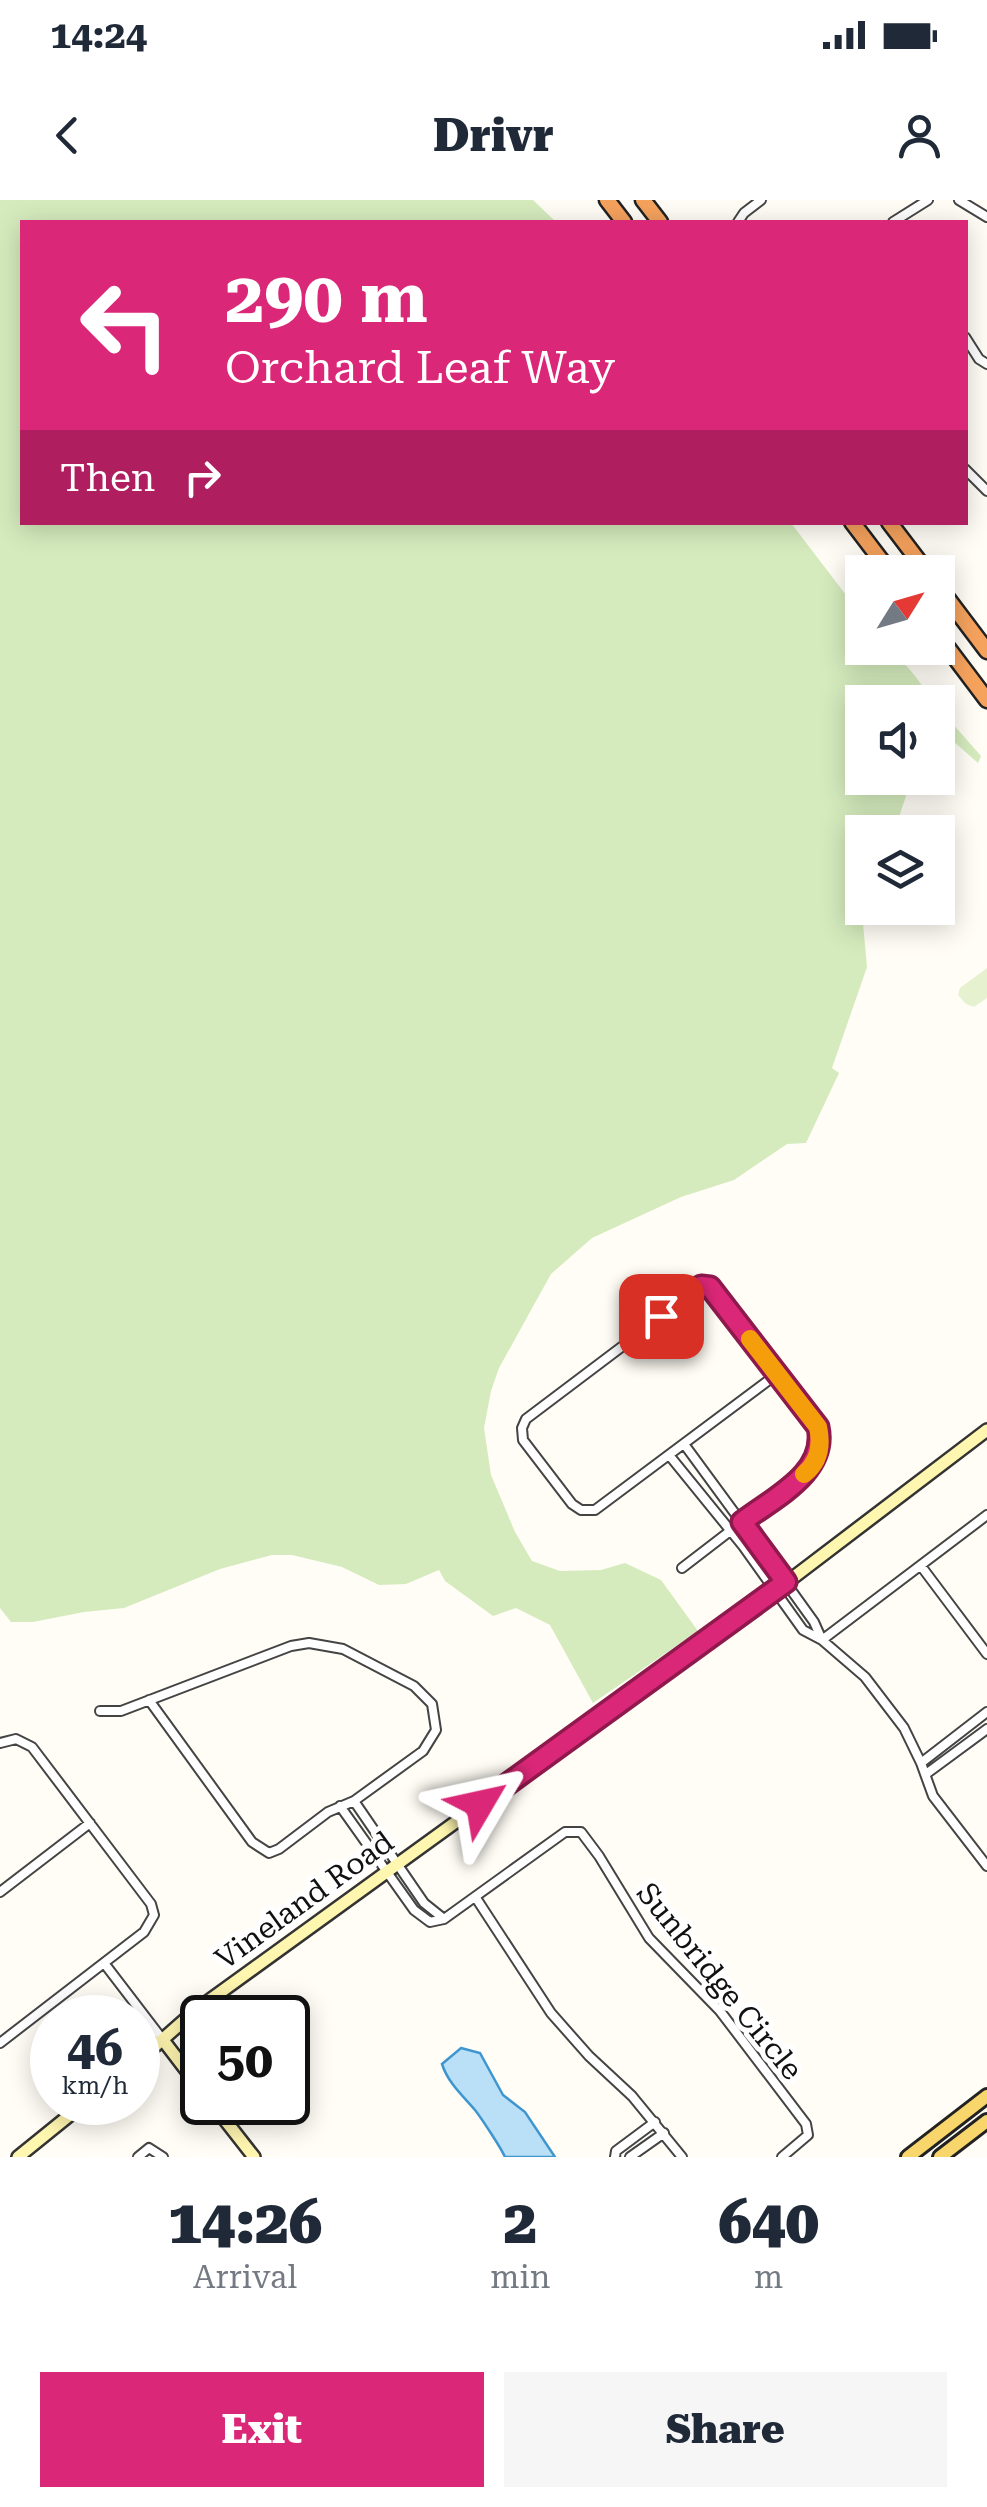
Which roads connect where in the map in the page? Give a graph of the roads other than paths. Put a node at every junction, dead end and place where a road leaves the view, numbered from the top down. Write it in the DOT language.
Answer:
graph roads {
  1 [pos="606,200"];
  2 [pos="643,200"];
  3 [pos="761,200"];
  4 [pos="928,200"];
  5 [pos="959,200"];
  6 [pos="987,217"];
  7 [pos="622,220"];
  8 [pos="658,220"];
  9 [pos="739,220"];
  10 [pos="896,220"];
  11 [pos="968,342"];
  12 [pos="987,364"];
  13 [pos="968,472"];
  14 [pos="987,490"];
  15 [pos="854,525"];
  16 [pos="891,525"];
  17 [pos="877,555"];
  18 [pos="914,555"];
  19 [pos="955,609"];
  20 [pos="987,651"];
  21 [pos="955,658"];
  22 [pos="987,700"];
  23 [pos="777,1374"];
  24 [pos="987,1430"];
  25 [pos="684,1444"];
  26 [pos="669,1455"];
  27 [pos="987,1515"];
  28 [pos="742,1522"];
  29 [pos="729,1532"];
  30 [pos="758,1546"];
  31 [pos="748,1553"];
  32 [pos="921,1566"];
  33 [pos="682,1568"];
  34 [pos="780,1586"];
  35 [pos="808,1614"];
  36 [pos="798,1622"];
  37 [pos="822,1640"];
  38 [pos="987,1654"];
  39 [pos="149,1700"];
  40 [pos="100,1712"];
  41 [pos="987,1712"];
  42 [pos="987,1729"];
  43 [pos="0,1743"];
  44 [pos="922,1763"];
  45 [pos="926,1774"];
  46 [pos="354,1801"];
  47 [pos="340,1806"];
  48 [pos="90,1823"];
  49 [pos="987,1866"];
  50 [pos="392,1867"];
  51 [pos="0,1892"];
  52 [pos="476,1898"];
  53 [pos="424,1902"];
  54 [pos="414,1910"];
  55 [pos="444,1919"];
  56 [pos="104,1963"];
  57 [pos="163,2040"];
  58 [pos="0,2043"];
  59 [pos="160,2043"];
  60 [pos="180,2062"];
  61 [pos="987,2096"];
  62 [pos="987,2121"];
  63 [pos="655,2122"];
  64 [pos="58,2125"];
  65 [pos="229,2125"];
  66 [pos="664,2133"];
  67 [pos="19,2157"];
  68 [pos="138,2157"];
  69 [pos="164,2157"];
  70 [pos="254,2157"];
  71 [pos="614,2157"];
  72 [pos="630,2157"];
  73 [pos="682,2157"];
  74 [pos="782,2157"];
  75 [pos="908,2157"];
  76 [pos="940,2157"];
  1 -- 7 [label="highway"];
  2 -- 8 [label="highway"];
  3 -- 9 [label="street"];
  4 -- 10 [label="street"];
  5 -- 6 [label="street"];
  11 -- 12 [label="street"];
  13 -- 14 [label="street"];
  15 -- 17 [label="highway"];
  16 -- 18 [label="highway"];
  19 -- 20 [label="highway"];
  21 -- 22 [label="highway"];
  23 -- 25 [label="street"];
  23 -- 26 [label="street"];
  23 -- 28 [label="street"];
  24 -- 34 [label="main road, Vineland Road"];
  25 -- 26 [label="street"];
  25 -- 28 [label="street"];
  26 -- 29 [label="street"];
  27 -- 32 [label="street"];
  28 -- 29 [label="street"];
  28 -- 30 [label="street"];
  29 -- 31 [label="street"];
  29 -- 33 [label="street"];
  30 -- 31 [label="street"];
  30 -- 34 [label="street"];
  31 -- 34 [label="street"];
  32 -- 37 [label="street"];
  32 -- 38 [label="street"];
  34 -- 35 [label="street"];
  34 -- 36 [label="street"];
  34 -- 50 [label="main road, Vineland Road"];
  35 -- 36 [label="street"];
  35 -- 37 [label="street"];
  36 -- 37 [label="street"];
  37 -- 44 [label="street"];
  39 -- 40 [label="street"];
  39 -- 46 [label="street"];
  39 -- 47 [label="street"];
  41 -- 44 [label="street"];
  42 -- 45 [label="street"];
  43 -- 48 [label="street"];
  44 -- 45 [label="street"];
  45 -- 49 [label="street"];
  46 -- 47 [label="street"];
  46 -- 50 [label="street"];
  47 -- 50 [label="street"];
  48 -- 51 [label="street"];
  48 -- 56 [label="street"];
  50 -- 53 [label="street"];
  50 -- 54 [label="street"];
  50 -- 57 [label="main road, Vineland Road"];
  52 -- 55 [label="street, Sunbridge Circle"];
  52 -- 63 [label="street"];
  52 -- 74 [label="street, Sunbridge Circle"];
  53 -- 54 [label="street"];
  53 -- 55 [label="street"];
  54 -- 55 [label="street"];
  56 -- 57 [label="street"];
  56 -- 58 [label="street"];
  57 -- 59 [label="main road, Vineland Road"];
  57 -- 60 [label="main road"];
  61 -- 75 [label="main road"];
  62 -- 76 [label="main road"];
  63 -- 66 [label="street"];
  63 -- 71 [label="street"];
  64 -- 67 [label="main road"];
  65 -- 70 [label="main road"];
  66 -- 72 [label="street"];
  66 -- 73 [label="street"];
  68 -- 69 [label="street"];
}
